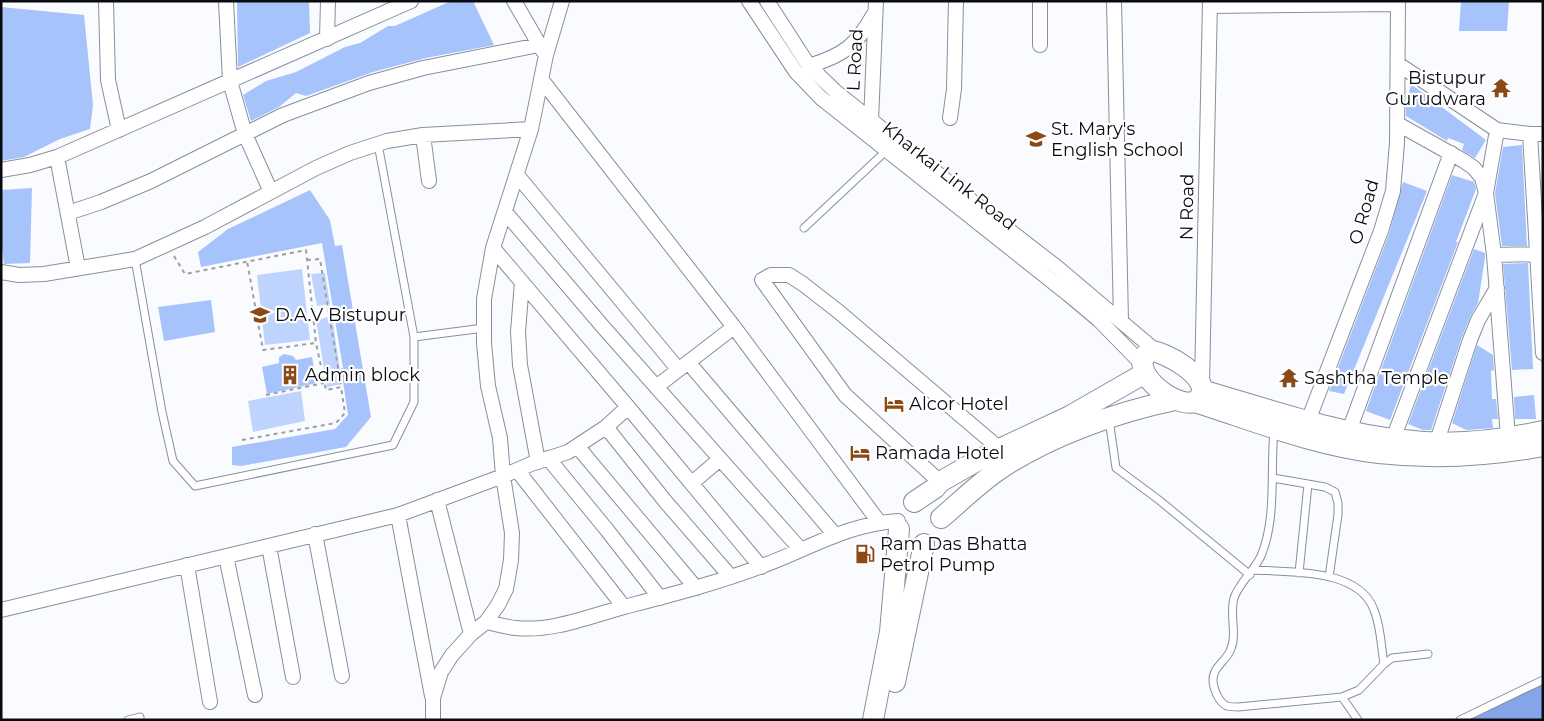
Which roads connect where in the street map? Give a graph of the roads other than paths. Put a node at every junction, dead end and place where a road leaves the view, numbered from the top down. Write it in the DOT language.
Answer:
graph roads {
  1 [pos="106,1"];
  2 [pos="226,1"];
  3 [pos="328,1"];
  4 [pos="411,1"];
  5 [pos="514,1"];
  6 [pos="562,1"];
  7 [pos="749,1"];
  8 [pos="766,1"];
  9 [pos="956,1"];
  10 [pos="1040,1"];
  11 [pos="1114,1"];
  12 [pos="1398,3"];
  13 [pos="1210,4"];
  14 [pos="876,6"];
  15 [pos="327,39"];
  16 [pos="1040,45"];
  17 [pos="542,50"];
  18 [pos="1398,64"];
  19 [pos="809,66"];
  20 [pos="541,79"];
  21 [pos="230,81"];
  22 [pos="950,118"];
  23 [pos="871,121"];
  24 [pos="1398,124"];
  25 [pos="531,129"];
  26 [pos="119,130"];
  27 [pos="1497,130"];
  28 [pos="245,134"];
  29 [pos="1536,134"];
  30 [pos="423,135"];
  31 [pos="378,144"];
  32 [pos="886,151"];
  33 [pos="1450,153"];
  34 [pos="57,158"];
  35 [pos="1,170"];
  36 [pos="517,175"];
  37 [pos="429,181"];
  38 [pos="271,192"];
  39 [pos="1486,193"];
  40 [pos="505,212"];
  41 [pos="68,213"];
  42 [pos="804,228"];
  43 [pos="493,248"];
  44 [pos="1540,254"];
  45 [pos="1494,255"];
  46 [pos="135,259"];
  47 [pos="78,268"];
  48 [pos="1,272"];
  49 [pos="522,282"];
  50 [pos="1497,288"];
  51 [pos="1121,321"];
  52 [pos="734,327"];
  53 [pos="484,328"];
  54 [pos="414,337"];
  55 [pos="1543,353"];
  56 [pos="1148,363"];
  57 [pos="683,366"];
  58 [pos="656,387"];
  59 [pos="1200,392"];
  60 [pos="1175,400"];
  61 [pos="628,407"];
  62 [pos="1109,418"];
  63 [pos="1308,421"];
  64 [pos="606,427"];
  65 [pos="1274,427"];
  66 [pos="1349,431"];
  67 [pos="1543,431"];
  68 [pos="1508,437"];
  69 [pos="1392,439"];
  70 [pos="1437,441"];
  71 [pos="577,446"];
  72 [pos="1543,446"];
  73 [pos="1000,449"];
  74 [pos="720,459"];
  75 [pos="543,460"];
  76 [pos="517,470"];
  77 [pos="503,476"];
  78 [pos="1273,478"];
  79 [pos="940,482"];
  80 [pos="692,483"];
  81 [pos="1308,484"];
  82 [pos="437,500"];
  83 [pos="914,502"];
  84 [pos="398,515"];
  85 [pos="941,518"];
  86 [pos="892,524"];
  87 [pos="315,534"];
  88 [pos="835,535"];
  89 [pos="924,544"];
  90 [pos="269,546"];
  91 [pos="801,550"];
  92 [pos="226,556"];
  93 [pos="187,566"];
  94 [pos="761,566"];
  95 [pos="1251,572"];
  96 [pos="1299,573"];
  97 [pos="730,576"];
  98 [pos="1329,577"];
  99 [pos="696,588"];
  100 [pos="660,598"];
  101 [pos="624,607"];
  102 [pos="1,610"];
  103 [pos="486,622"];
  104 [pos="471,634"];
  105 [pos="1428,654"];
  106 [pos="1384,664"];
  107 [pos="342,676"];
  108 [pos="293,677"];
  109 [pos="1543,680"];
  110 [pos="255,695"];
  111 [pos="1342,697"];
  112 [pos="432,698"];
  113 [pos="210,702"];
  114 [pos="128,720"];
  115 [pos="140,720"];
  116 [pos="432,720"];
  117 [pos="873,720"];
  118 [pos="886,720"];
  119 [pos="1358,720"];
  120 [pos="1460,720"];
  1 -- 26 [label="street"];
  2 -- 21 [label="street"];
  3 -- 15 [label="street"];
  4 -- 15 [label="street"];
  5 -- 17 [label="street"];
  6 -- 17 [label="street"];
  7 -- 32 [label="street, Kharkai Link Road"];
  8 -- 19 [label="street"];
  9 -- 22 [label="street"];
  10 -- 16 [label="street"];
  11 -- 51 [label="street"];
  12 -- 13 [label="street"];
  12 -- 18 [label="street, O Road"];
  13 -- 59 [label="street, N Road"];
  14 -- 19 [label="street"];
  14 -- 23 [label="street, L Road"];
  15 -- 21 [label="street"];
  17 -- 20 [label="street"];
  17 -- 28 [label="street"];
  18 -- 24 [label="street, O Road"];
  18 -- 27 [label="street"];
  19 -- 23 [label="street"];
  20 -- 25 [label="street"];
  20 -- 52 [label="street"];
  21 -- 26 [label="street"];
  21 -- 28 [label="street"];
  23 -- 51 [label="street"];
  24 -- 33 [label="street"];
  24 -- 63 [label="street, O Road"];
  25 -- 30 [label="street"];
  25 -- 36 [label="street"];
  26 -- 34 [label="street"];
  27 -- 29 [label="street"];
  27 -- 39 [label="street"];
  28 -- 38 [label="street"];
  28 -- 41 [label="street"];
  29 -- 44 [label="street"];
  30 -- 31 [label="street"];
  30 -- 37 [label="street"];
  31 -- 38 [label="street"];
  31 -- 54 [label="lane"];
  32 -- 42 [label="lane"];
  32 -- 56 [label="street, Kharkai Link Road"];
  33 -- 39 [label="street"];
  33 -- 66 [label="street"];
  34 -- 35 [label="street"];
  34 -- 41 [label="street"];
  36 -- 40 [label="street"];
  36 -- 57 [label="street"];
  38 -- 46 [label="street"];
  39 -- 45 [label="street"];
  39 -- 69 [label="street"];
  40 -- 43 [label="street"];
  40 -- 58 [label="street"];
  41 -- 47 [label="street"];
  43 -- 49 [label="street"];
  43 -- 53 [label="street"];
  44 -- 45 [label="street"];
  44 -- 55 [label="street"];
  45 -- 50 [label="street"];
  46 -- 47 [label="street"];
  46 -- 54 [label="lane"];
  47 -- 48 [label="street"];
  49 -- 61 [label="street"];
  49 -- 75 [label="street"];
  50 -- 68 [label="street"];
  50 -- 70 [label="street"];
  51 -- 56 [label="street"];
  52 -- 57 [label="street"];
  52 -- 86 [label="street"];
  53 -- 54 [label="lane"];
  53 -- 77 [label="street"];
  56 -- 59 [label="main road"];
  56 -- 60 [label="main road"];
  56 -- 73 [label="main road"];
  57 -- 58 [label="street"];
  57 -- 88 [label="street"];
  58 -- 74 [label="street"];
  59 -- 60 [label="main road"];
  59 -- 63 [label="main road"];
  59 -- 65 [label="main road"];
  60 -- 62 [label="main road"];
  61 -- 64 [label="street"];
  61 -- 80 [label="street"];
  62 -- 85 [label="main road"];
  62 -- 95 [label="lane"];
  63 -- 66 [label="main road"];
  64 -- 71 [label="street"];
  64 -- 97 [label="street"];
  65 -- 72 [label="main road"];
  65 -- 78 [label="lane"];
  66 -- 69 [label="main road"];
  67 -- 68 [label="main road"];
  68 -- 70 [label="main road"];
  69 -- 70 [label="main road"];
  71 -- 75 [label="street"];
  71 -- 99 [label="street"];
  73 -- 79 [label="main road"];
  73 -- 79 [label="street"];
  74 -- 80 [label="street"];
  74 -- 91 [label="street"];
  75 -- 76 [label="street"];
  75 -- 100 [label="street"];
  76 -- 77 [label="street"];
  76 -- 101 [label="street"];
  77 -- 82 [label="street"];
  77 -- 103 [label="street"];
  78 -- 81 [label="lane"];
  78 -- 95 [label="lane"];
  79 -- 83 [label="main road"];
  80 -- 94 [label="street"];
  81 -- 96 [label="lane"];
  81 -- 98 [label="lane"];
  82 -- 84 [label="street"];
  82 -- 104 [label="street"];
  83 -- 85 [label="main road"];
  83 -- 86 [label="main road"];
  84 -- 87 [label="street"];
  84 -- 112 [label="street"];
  85 -- 89 [label="main road"];
  86 -- 88 [label="street"];
  86 -- 89 [label="main road"];
  86 -- 117 [label="main road"];
  87 -- 90 [label="street"];
  87 -- 107 [label="street"];
  88 -- 91 [label="street"];
  89 -- 118 [label="main road"];
  90 -- 92 [label="street"];
  90 -- 108 [label="street"];
  91 -- 94 [label="street"];
  92 -- 93 [label="street"];
  92 -- 110 [label="street"];
  93 -- 102 [label="street"];
  93 -- 113 [label="street"];
  94 -- 97 [label="street"];
  95 -- 96 [label="lane"];
  95 -- 111 [label="lane"];
  96 -- 98 [label="lane"];
  97 -- 99 [label="street"];
  98 -- 106 [label="lane"];
  99 -- 100 [label="street"];
  100 -- 101 [label="street"];
  101 -- 103 [label="street"];
  103 -- 104 [label="street"];
  104 -- 112 [label="street"];
  105 -- 106 [label="lane"];
  106 -- 111 [label="lane"];
  109 -- 120 [label="lane"];
  111 -- 119 [label="lane"];
  112 -- 116 [label="street"];
  114 -- 115 [label="lane"];
}
